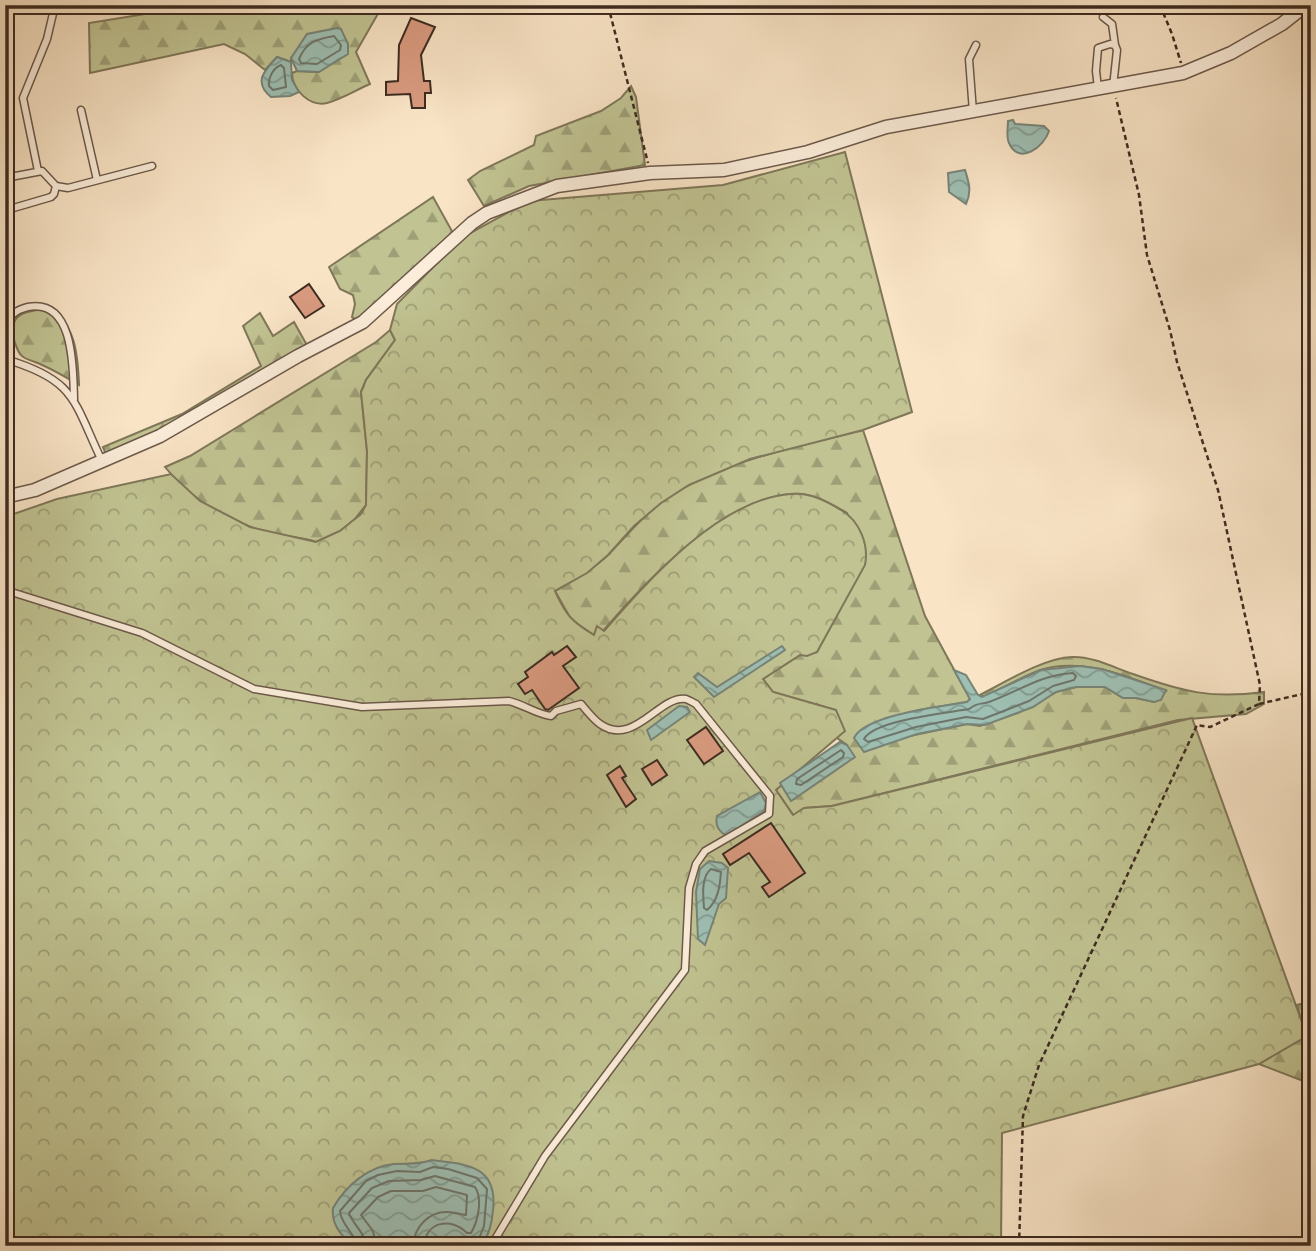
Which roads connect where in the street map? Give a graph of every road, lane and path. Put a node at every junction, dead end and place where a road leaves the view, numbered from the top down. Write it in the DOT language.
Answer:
graph roads {
  1 [pos="55,5"];
  2 [pos="608,5"];
  3 [pos="1160,5"];
  4 [pos="1306,5"];
  5 [pos="1103,17"];
  6 [pos="1115,44"];
  7 [pos="976,45"];
  8 [pos="1183,73"];
  9 [pos="1113,87"];
  10 [pos="1098,90"];
  11 [pos="81,110"];
  12 [pos="973,112"];
  13 [pos="152,166"];
  14 [pos="38,171"];
  15 [pos="650,173"];
  16 [pos="5,178"];
  17 [pos="97,180"];
  18 [pos="56,186"];
  19 [pos="9,209"];
  20 [pos="5,328"];
  21 [pos="5,344"];
  22 [pos="8,359"];
  23 [pos="74,399"];
  24 [pos="102,461"];
  25 [pos="5,497"];
  26 [pos="5,590"];
  27 [pos="1311,692"];
  28 [pos="1259,704"];
  29 [pos="491,1246"];
  30 [pos="1019,1246"];
  1 -- 14 [label="lane"];
  2 -- 15 [label="path"];
  3 -- 8 [label="path"];
  4 -- 8 [label="street"];
  5 -- 6 [label="lane"];
  6 -- 9 [label="lane"];
  6 -- 10 [label="lane"];
  7 -- 12 [label="lane"];
  8 -- 9 [label="street"];
  9 -- 10 [label="street"];
  9 -- 28 [label="path"];
  10 -- 12 [label="street"];
  11 -- 17 [label="lane"];
  12 -- 15 [label="street"];
  13 -- 17 [label="lane"];
  14 -- 16 [label="lane"];
  14 -- 18 [label="lane"];
  15 -- 24 [label="street"];
  17 -- 18 [label="lane"];
  18 -- 19 [label="lane"];
  20 -- 23 [label="lane"];
  21 -- 22 [label="lane"];
  22 -- 23 [label="lane"];
  23 -- 24 [label="lane"];
  24 -- 25 [label="street"];
  26 -- 29 [label="lane"];
  27 -- 28 [label="path"];
  28 -- 30 [label="path"];
}
